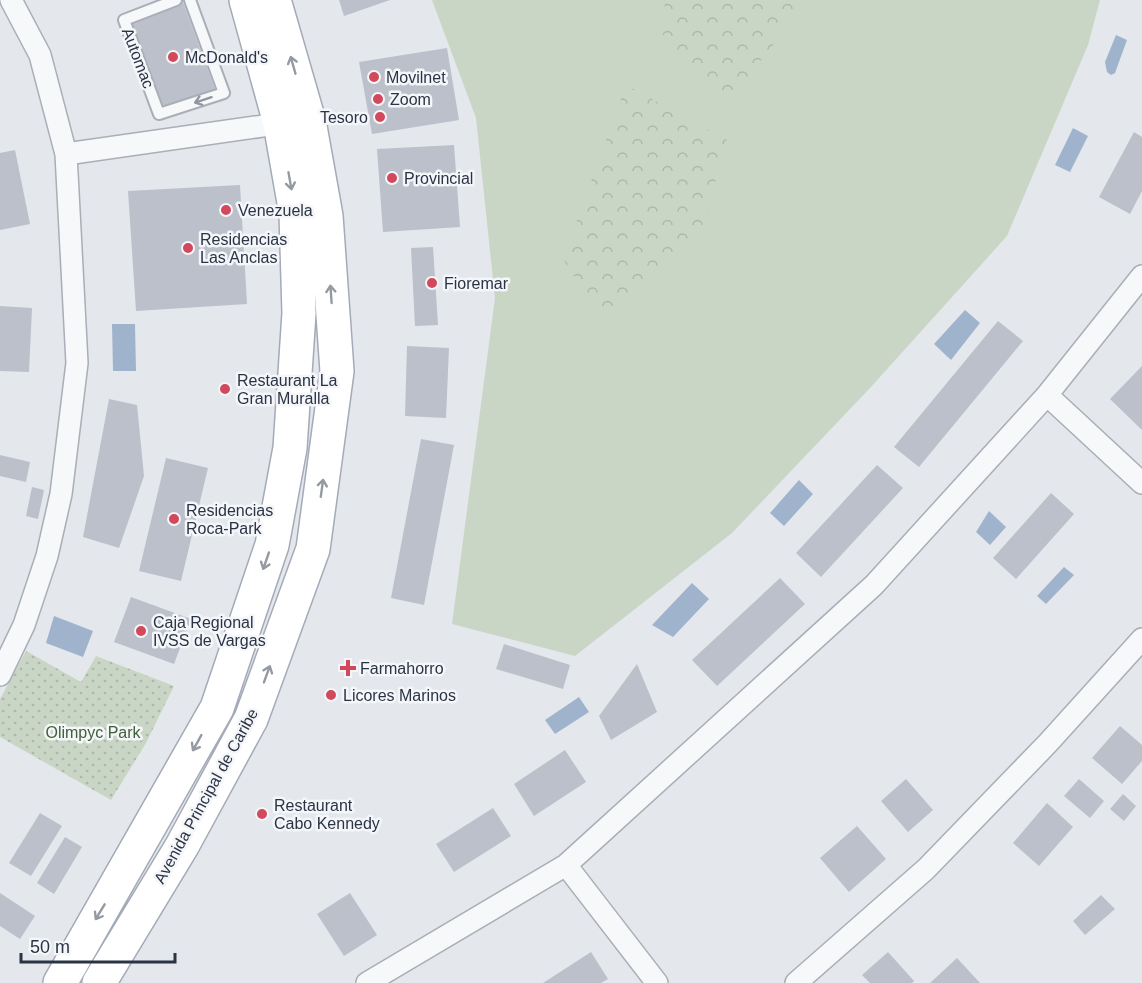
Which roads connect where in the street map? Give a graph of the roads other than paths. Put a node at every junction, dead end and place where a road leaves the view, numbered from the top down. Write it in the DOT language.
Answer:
graph roads {
  1 [pos="11,0"];
  2 [pos="176,0"];
  3 [pos="190,0"];
  4 [pos="246,0"];
  5 [pos="274,0"];
  6 [pos="295,122"];
  7 [pos="66,154"];
  8 [pos="1142,276"];
  9 [pos="1047,395"];
  10 [pos="1142,483"];
  11 [pos="1142,639"];
  12 [pos="0,675"];
  13 [pos="566,864"];
  14 [pos="60,983"];
  15 [pos="99,983"];
  16 [pos="367,983"];
  17 [pos="657,983"];
  18 [pos="796,983"];
  1 -- 7 [label="street"];
  3 -- 2 [label="lane, Automac, one-way"];
  4 -- 6 [label="main road, Avenida Principal de Caribe"];
  6 -- 5 [label="main road, Avenida Principal de Caribe, one-way"];
  6 -- 7 [label="street"];
  6 -- 14 [label="main road, Avenida Principal de Caribe, one-way"];
  15 -- 6 [label="main road, Avenida Principal de Caribe, one-way"];
  7 -- 12 [label="street"];
  8 -- 9 [label="street"];
  9 -- 10 [label="street"];
  9 -- 13 [label="street"];
  11 -- 18 [label="street"];
  13 -- 16 [label="street"];
  13 -- 17 [label="street"];
}
